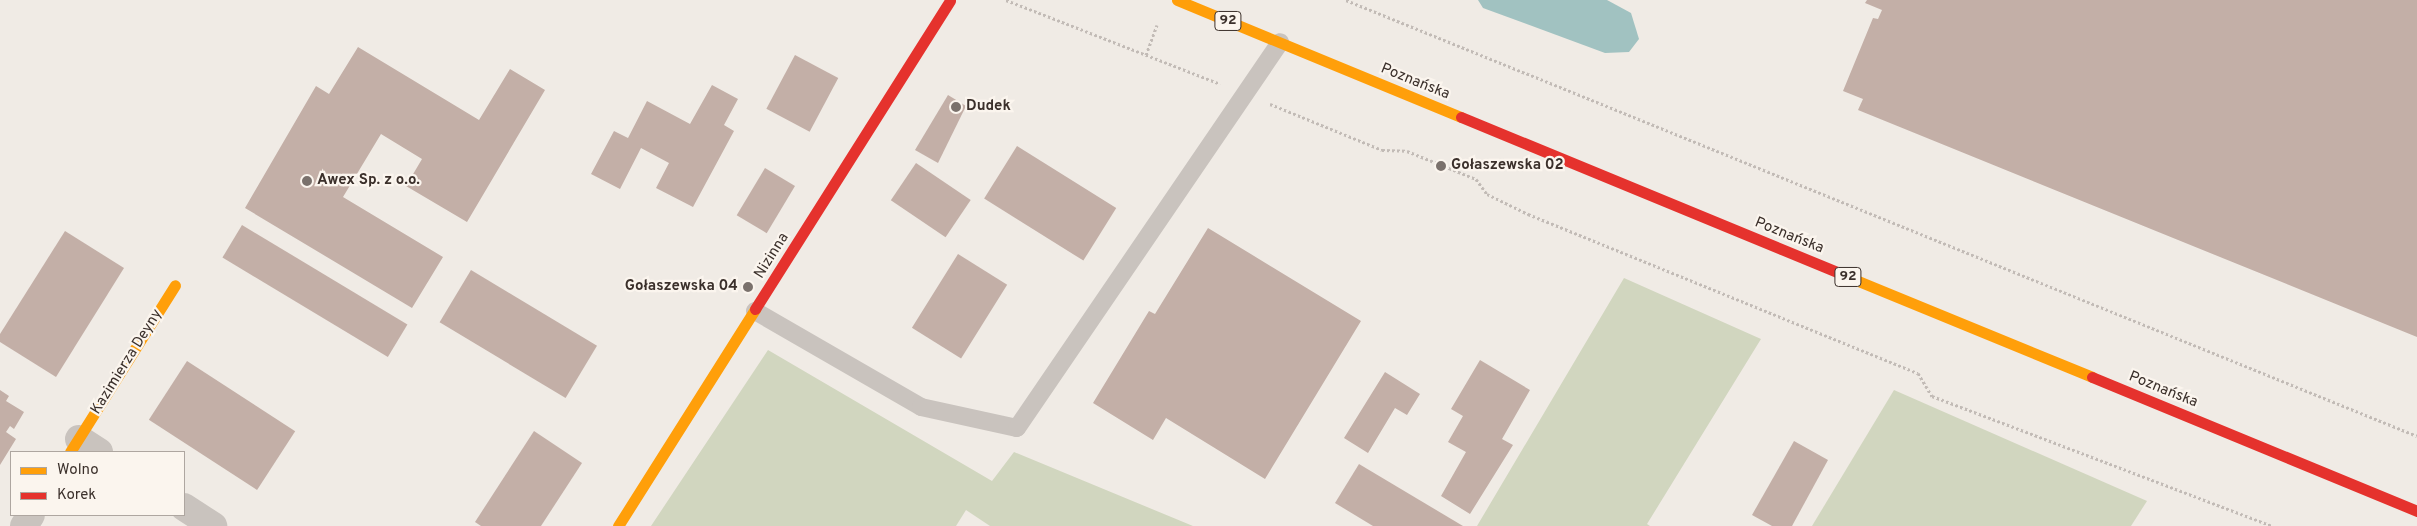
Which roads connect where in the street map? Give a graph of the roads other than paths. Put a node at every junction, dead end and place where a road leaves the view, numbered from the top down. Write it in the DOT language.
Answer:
graph roads {
  1 [pos="950,0"];
  2 [pos="1177,0"];
  3 [pos="1280,42"];
  4 [pos="175,285"];
  5 [pos="755,312"];
  6 [pos="82,448"];
  7 [pos="185,508"];
  8 [pos="2417,511"];
  9 [pos="213,526"];
  10 [pos="618,526"];
  1 -- 5 [label="main road, Nizinna"];
  2 -- 3 [label="main road, Poznańska / 92"];
  3 -- 5 [label="lane"];
  3 -- 8 [label="main road, Poznańska / 92"];
  4 -- 6 [label="main road, Kazimierza Deyny"];
  5 -- 10 [label="main road, Nizinna"];
  7 -- 9 [label="street"];
}
